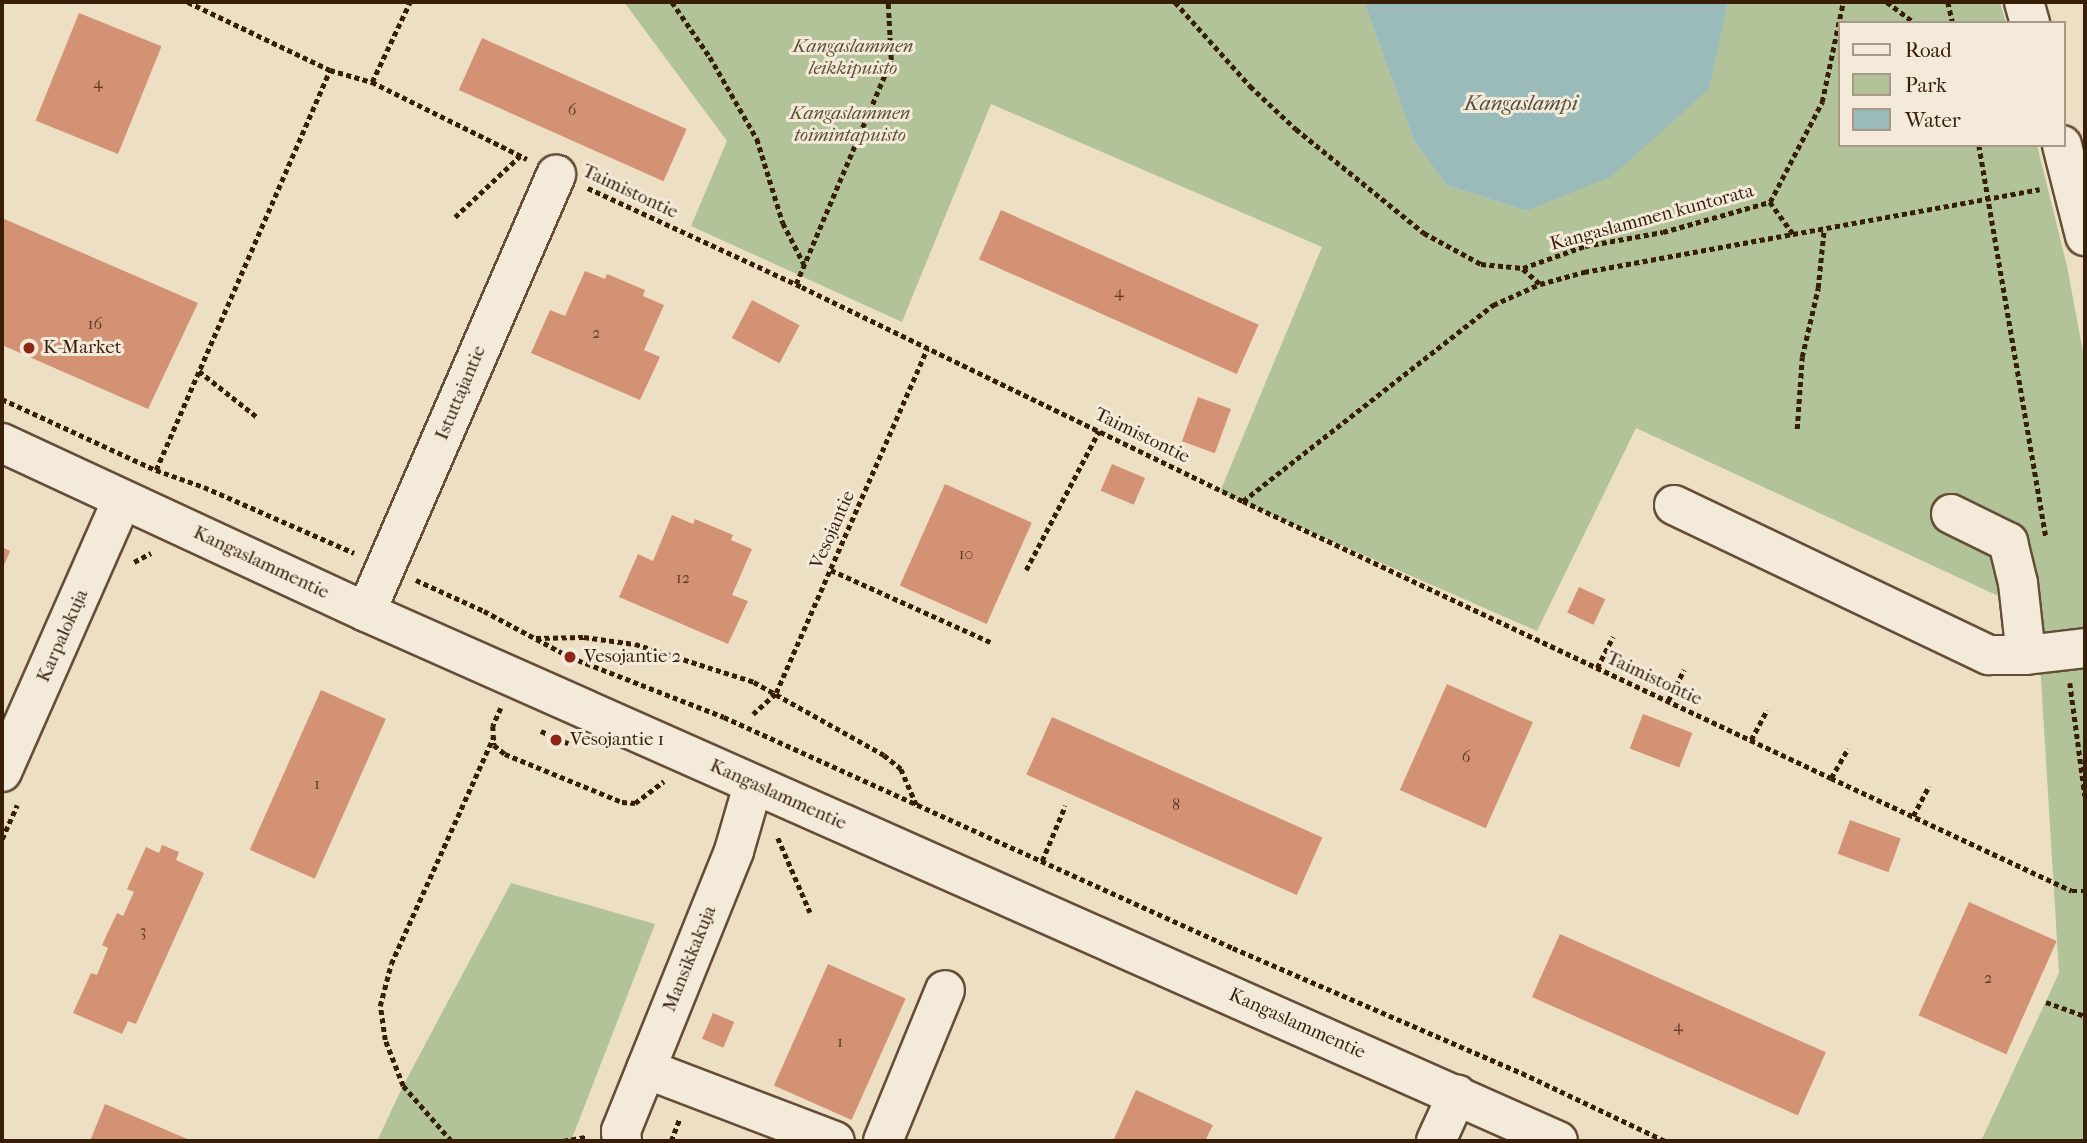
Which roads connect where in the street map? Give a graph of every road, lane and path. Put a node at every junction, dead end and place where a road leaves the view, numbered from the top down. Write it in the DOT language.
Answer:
graph roads {
  1 [pos="188,2"];
  2 [pos="410,2"];
  3 [pos="672,2"];
  4 [pos="888,2"];
  5 [pos="1175,2"];
  6 [pos="1843,2"];
  7 [pos="1887,2"];
  8 [pos="1948,2"];
  9 [pos="2024,2"];
  10 [pos="1839,21"];
  11 [pos="1839,21"];
  12 [pos="1912,21"];
  13 [pos="1953,21"];
  14 [pos="2029,21"];
  15 [pos="330,70"];
  16 [pos="372,82"];
  17 [pos="1979,147"];
  18 [pos="2063,147"];
  19 [pos="520,156"];
  20 [pos="556,174"];
  21 [pos="2047,187"];
  22 [pos="1988,197"];
  23 [pos="1770,202"];
  24 [pos="455,217"];
  25 [pos="1824,229"];
  26 [pos="1794,235"];
  27 [pos="2085,236"];
  28 [pos="804,264"];
  29 [pos="1522,268"];
  30 [pos="796,284"];
  31 [pos="1540,284"];
  32 [pos="927,349"];
  33 [pos="199,371"];
  34 [pos="2,399"];
  35 [pos="257,417"];
  36 [pos="1797,429"];
  37 [pos="1099,431"];
  38 [pos="77,433"];
  39 [pos="2,443"];
  40 [pos="156,470"];
  41 [pos="61,471"];
  42 [pos="122,500"];
  43 [pos="1243,501"];
  44 [pos="1674,505"];
  45 [pos="1951,514"];
  46 [pos="2046,540"];
  47 [pos="385,566"];
  48 [pos="830,570"];
  49 [pos="1026,570"];
  50 [pos="366,612"];
  51 [pos="1613,636"];
  52 [pos="534,638"];
  53 [pos="993,643"];
  54 [pos="2075,649"];
  55 [pos="2026,655"];
  56 [pos="1597,668"];
  57 [pos="1684,670"];
  58 [pos="776,693"];
  59 [pos="1668,701"];
  60 [pos="501,708"];
  61 [pos="1767,709"];
  62 [pos="753,714"];
  63 [pos="494,736"];
  64 [pos="1751,740"];
  65 [pos="1848,748"];
  66 [pos="2,772"];
  67 [pos="1831,778"];
  68 [pos="665,780"];
  69 [pos="753,785"];
  70 [pos="1929,786"];
  71 [pos="2085,796"];
  72 [pos="1065,806"];
  73 [pos="918,807"];
  74 [pos="1913,816"];
  75 [pos="778,838"];
  76 [pos="1042,861"];
  77 [pos="2085,891"];
  78 [pos="810,912"];
  79 [pos="945,990"];
  80 [pos="2046,1002"];
  81 [pos="2085,1016"];
  82 [pos="646,1069"];
  83 [pos="1457,1095"];
  84 [pos="622,1136"];
  85 [pos="452,1141"];
  86 [pos="835,1141"];
  87 [pos="883,1141"];
  88 [pos="1436,1141"];
  89 [pos="1558,1141"];
  90 [pos="1665,1141"];
  1 -- 15 [label="path, Taimistontie"];
  2 -- 16 [label="path"];
  3 -- 28 [label="path"];
  4 -- 28 [label="path"];
  5 -- 29 [label="path, Kangaslammen kuntorata"];
  6 -- 11 [label="path, Kangaslammen kuntorata"];
  7 -- 12 [label="path"];
  8 -- 13 [label="path"];
  9 -- 14 [label="street"];
  10 -- 23 [label="path, Kangaslammen kuntorata"];
  15 -- 16 [label="path, Taimistontie"];
  15 -- 33 [label="path"];
  16 -- 19 [label="path, Taimistontie"];
  17 -- 22 [label="path"];
  18 -- 27 [label="street"];
  19 -- 20 [label="path, Taimistontie"];
  19 -- 24 [label="path"];
  20 -- 30 [label="path, Taimistontie"];
  20 -- 47 [label="street, Istuttajantie"];
  21 -- 22 [label="path"];
  22 -- 25 [label="path"];
  22 -- 46 [label="path"];
  23 -- 26 [label="path"];
  23 -- 29 [label="path, Kangaslammen kuntorata"];
  25 -- 26 [label="path"];
  25 -- 36 [label="path"];
  26 -- 31 [label="path"];
  28 -- 30 [label="path"];
  29 -- 31 [label="path"];
  30 -- 32 [label="path, Taimistontie"];
  31 -- 43 [label="path"];
  32 -- 37 [label="path, Taimistontie"];
  32 -- 48 [label="path, Vesojantie"];
  33 -- 35 [label="path"];
  33 -- 40 [label="path"];
  34 -- 38 [label="path"];
  37 -- 43 [label="path, Taimistontie"];
  37 -- 49 [label="path"];
  38 -- 40 [label="path"];
  38 -- 41 [label="path"];
  39 -- 41 [label="street, Kangaslammentie"];
  40 -- 47 [label="path"];
  41 -- 42 [label="street, Kangaslammentie"];
  42 -- 50 [label="street, Kangaslammentie"];
  42 -- 66 [label="street, Karpalokuja"];
  43 -- 56 [label="path, Taimistontie"];
  44 -- 55 [label="street"];
  45 -- 55 [label="street"];
  47 -- 50 [label="street, Istuttajantie"];
  47 -- 52 [label="path"];
  48 -- 53 [label="path"];
  48 -- 58 [label="path, Vesojantie"];
  50 -- 69 [label="street, Kangaslammentie"];
  51 -- 56 [label="path"];
  52 -- 58 [label="path"];
  52 -- 73 [label="path"];
  54 -- 55 [label="street"];
  54 -- 71 [label="path"];
  56 -- 59 [label="path, Taimistontie"];
  57 -- 59 [label="path"];
  58 -- 62 [label="path, Vesojantie"];
  58 -- 73 [label="path"];
  59 -- 64 [label="path, Taimistontie"];
  60 -- 63 [label="path"];
  61 -- 64 [label="path"];
  63 -- 68 [label="path"];
  63 -- 85 [label="path"];
  64 -- 67 [label="path, Taimistontie"];
  65 -- 67 [label="path"];
  67 -- 74 [label="path, Taimistontie"];
  69 -- 82 [label="street, Mansikkakuja"];
  69 -- 83 [label="street, Kangaslammentie"];
  70 -- 74 [label="path"];
  72 -- 76 [label="path"];
  73 -- 76 [label="path"];
  74 -- 77 [label="path, Taimistontie"];
  75 -- 78 [label="path"];
  76 -- 90 [label="path"];
  79 -- 87 [label="street"];
  80 -- 81 [label="path"];
  82 -- 84 [label="street, Mansikkakuja"];
  82 -- 86 [label="street"];
  83 -- 88 [label="street"];
  83 -- 89 [label="street, Kangaslammentie"];
}
